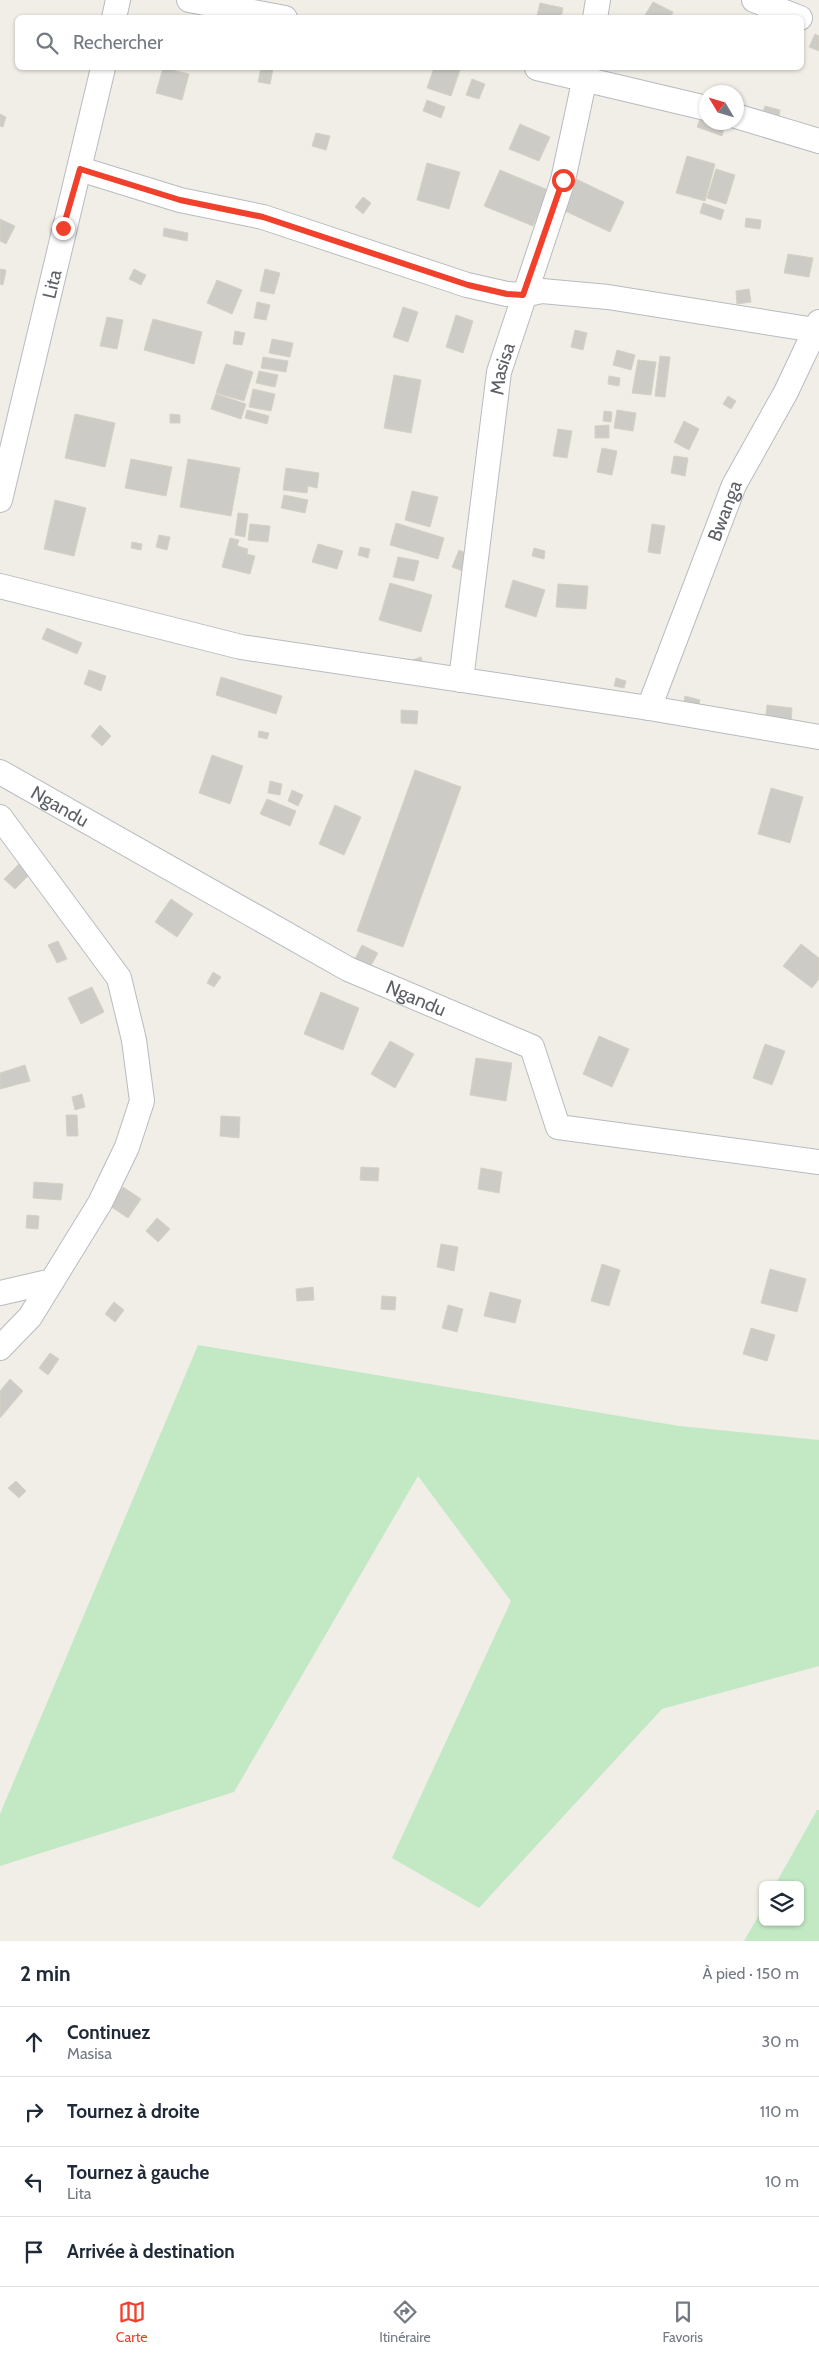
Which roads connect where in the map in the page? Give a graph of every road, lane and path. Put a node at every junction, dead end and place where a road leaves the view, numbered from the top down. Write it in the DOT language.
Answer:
graph roads {
  1 [pos="118,0"];
  2 [pos="189,0"];
  3 [pos="598,0"];
  4 [pos="754,0"];
  5 [pos="800,13"];
  6 [pos="115,15"];
  7 [pos="269,15"];
  8 [pos="596,15"];
  9 [pos="804,16"];
  10 [pos="819,26"];
  11 [pos="103,70"];
  12 [pos="562,70"];
  13 [pos="586,72"];
  14 [pos="699,106"];
  15 [pos="744,118"];
  16 [pos="819,141"];
  17 [pos="80,169"];
  18 [pos="523,295"];
  19 [pos="817,326"];
  20 [pos="0,500"];
  21 [pos="0,586"];
  22 [pos="461,680"];
  23 [pos="648,708"];
  24 [pos="819,737"];
  25 [pos="0,772"];
  26 [pos="0,818"];
  27 [pos="819,1162"];
  28 [pos="52,1281"];
  29 [pos="0,1293"];
  30 [pos="0,1348"];
  1 -- 6 [label="street"];
  2 -- 7 [label="street"];
  3 -- 8 [label="street"];
  4 -- 5 [label="street"];
  9 -- 10 [label="street"];
  11 -- 17 [label="street, Lita"];
  12 -- 13 [label="street"];
  13 -- 14 [label="street"];
  13 -- 18 [label="street, Masisa"];
  15 -- 16 [label="street"];
  17 -- 18 [label="street"];
  17 -- 20 [label="street, Lita"];
  18 -- 19 [label="street"];
  18 -- 22 [label="street, Masisa"];
  19 -- 23 [label="street, Bwanga"];
  21 -- 22 [label="street"];
  22 -- 23 [label="street"];
  23 -- 24 [label="street"];
  25 -- 27 [label="street, Ngandu"];
  26 -- 28 [label="street"];
  28 -- 29 [label="street"];
  28 -- 30 [label="street"];
}
